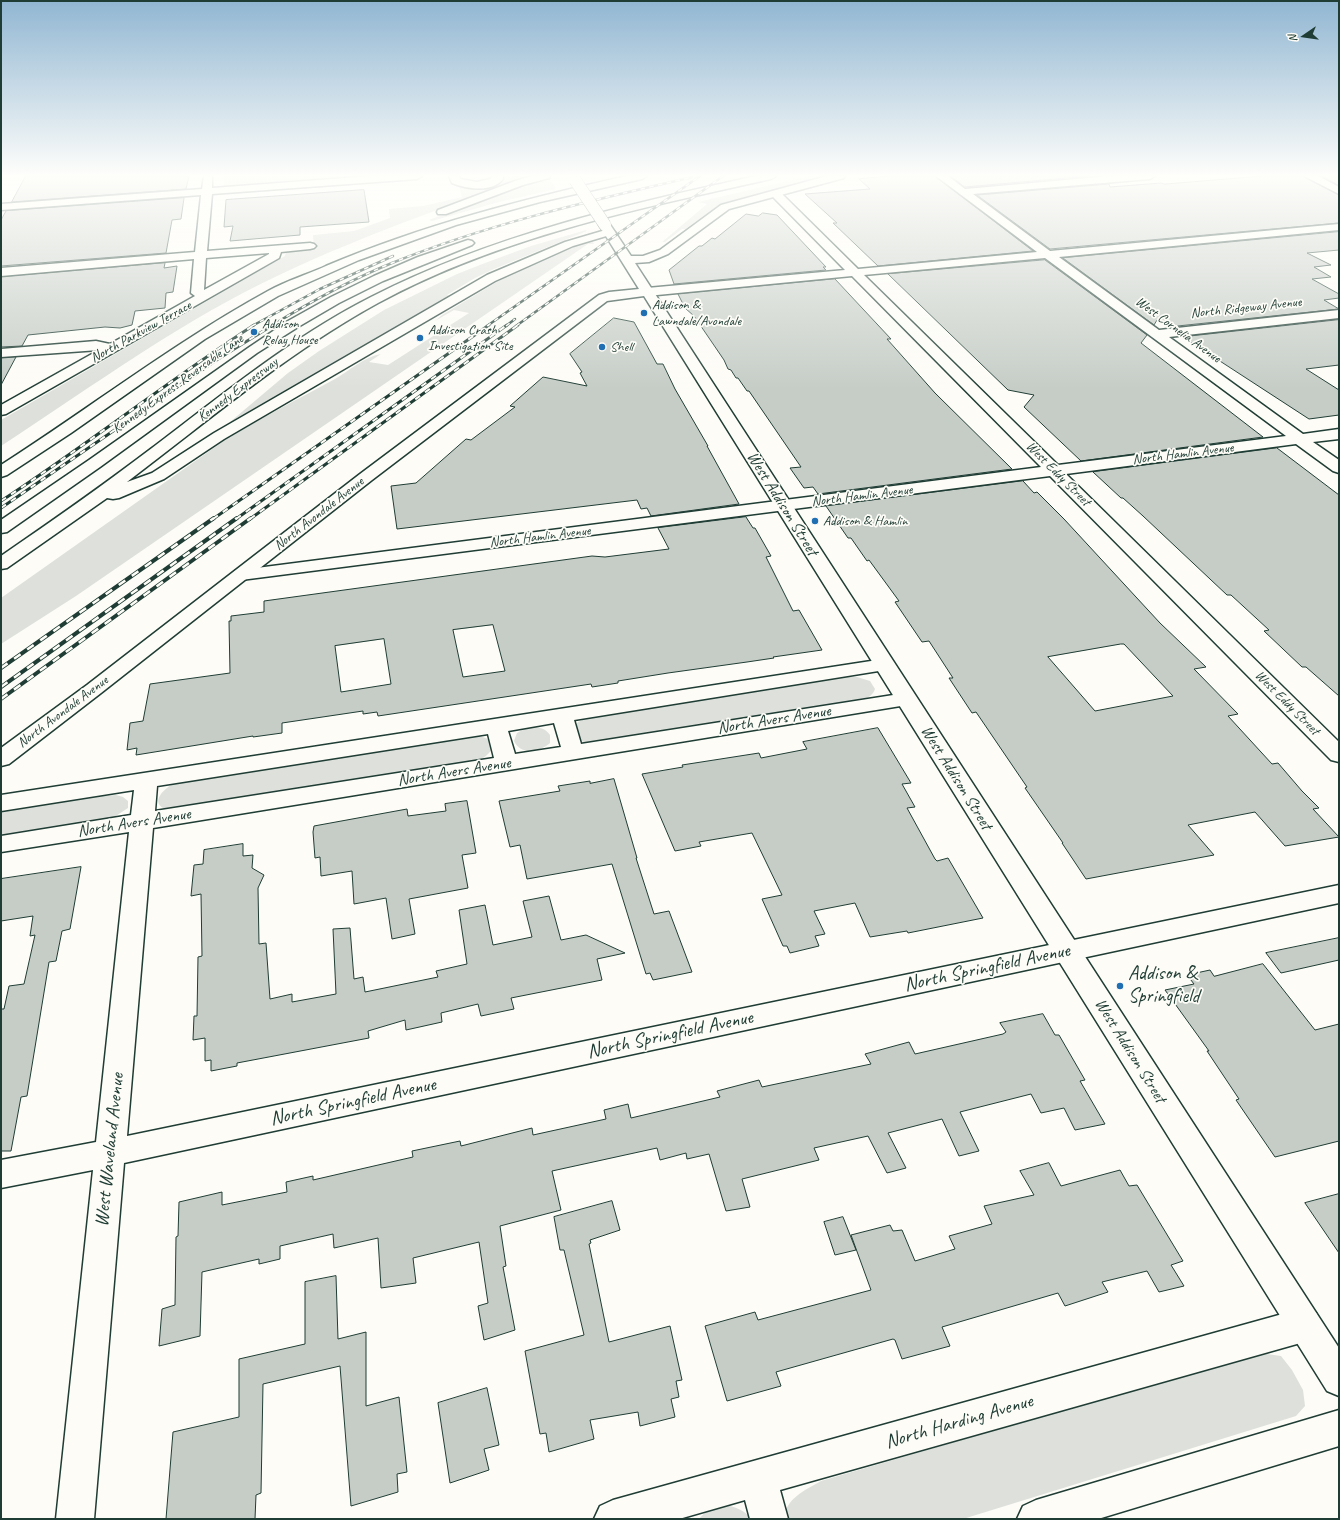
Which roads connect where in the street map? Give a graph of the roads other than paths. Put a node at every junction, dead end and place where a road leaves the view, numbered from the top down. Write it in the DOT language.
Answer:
graph roads {
  1 [pos="202,247"];
  2 [pos="299,247"];
  3 [pos="386,247"];
  4 [pos="456,247"];
  5 [pos="500,247"];
  6 [pos="563,247"];
  7 [pos="619,247"];
  8 [pos="671,247"];
  9 [pos="830,247"];
  10 [pos="1036,247"];
  11 [pos="1120,247"];
  12 [pos="275,249"];
  13 [pos="1046,254"];
  14 [pos="201,255"];
  15 [pos="627,260"];
  16 [pos="311,265"];
  17 [pos="1,272"];
  18 [pos="855,272"];
  19 [pos="647,292"];
  20 [pos="207,294"];
  21 [pos="255,304"];
  22 [pos="1339,314"];
  23 [pos="1156,334"];
  24 [pos="111,348"];
  25 [pos="1,353"];
  26 [pos="1,411"];
  27 [pos="1339,434"];
  28 [pos="1300,439"];
  29 [pos="1339,468"];
  30 [pos="1054,471"];
  31 [pos="1,472"];
  32 [pos="88,504"];
  33 [pos="783,506"];
  34 [pos="1,528"];
  35 [pos="1,564"];
  36 [pos="241,575"];
  37 [pos="884,665"];
  38 [pos="906,699"];
  39 [pos="562,715"];
  40 [pos="496,725"];
  41 [pos="573,752"];
  42 [pos="1339,755"];
  43 [pos="1,759"];
  44 [pos="506,763"];
  45 [pos="146,781"];
  46 [pos="1,803"];
  47 [pos="142,822"];
  48 [pos="1,844"];
  49 [pos="1339,894"];
  50 [pos="1067,951"];
  51 [pos="110,1153"];
  52 [pos="1,1174"];
  53 [pos="1304,1325"];
  54 [pos="1339,1380"];
  55 [pos="1339,1428"];
  56 [pos="758,1479"];
  57 [pos="670,1511"];
  58 [pos="75,1519"];
  59 [pos="613,1519"];
  60 [pos="770,1519"];
  61 [pos="1036,1519"];
  1 -- 14 [label="main road"];
  2 -- 12 [label="main road"];
  3 -- 21 [label="main road"];
  4 -- 34 [label="main road, Kennedy Express Reversable Lane"];
  5 -- 32 [label="main road, Kennedy Expressway"];
  6 -- 32 [label="main road"];
  7 -- 15 [label="main road, West Addison Street"];
  8 -- 15 [label="main road"];
  9 -- 18 [label="main road, West Eddy Street"];
  10 -- 13 [label="main road, West Cornelia Avenue"];
  11 -- 13 [label="main road, North Avondale Avenue"];
  12 -- 14 [label="main road"];
  12 -- 20 [label="main road, North Parkview Terrace"];
  13 -- 18 [label="main road, North Avondale Avenue"];
  13 -- 23 [label="main road, West Cornelia Avenue"];
  14 -- 17 [label="main road"];
  14 -- 20 [label="main road"];
  15 -- 19 [label="main road, West Addison Street"];
  16 -- 21 [label="main road"];
  18 -- 19 [label="main road, North Avondale Avenue"];
  18 -- 30 [label="main road, West Eddy Street"];
  19 -- 33 [label="main road, West Addison Street"];
  19 -- 36 [label="main road, North Avondale Avenue"];
  20 -- 24 [label="main road, North Parkview Terrace"];
  21 -- 31 [label="main road"];
  22 -- 23 [label="main road, North Ridgeway Avenue"];
  23 -- 28 [label="main road, West Cornelia Avenue"];
  24 -- 25 [label="main road"];
  24 -- 26 [label="main road, North Parkview Terrace"];
  27 -- 28 [label="main road, North Hamlin Avenue"];
  28 -- 29 [label="main road, West Cornelia Avenue"];
  28 -- 30 [label="main road, North Hamlin Avenue"];
  30 -- 33 [label="main road, North Hamlin Avenue"];
  30 -- 42 [label="main road, West Eddy Street"];
  32 -- 35 [label="main road, Kennedy Expressway"];
  33 -- 36 [label="main road, North Hamlin Avenue"];
  33 -- 37 [label="main road, West Addison Street"];
  36 -- 43 [label="main road, North Avondale Avenue"];
  37 -- 38 [label="main road, West Addison Street"];
  37 -- 39 [label="main road"];
  38 -- 41 [label="main road, North Avers Avenue"];
  38 -- 50 [label="main road, West Addison Street"];
  39 -- 40 [label="main road"];
  39 -- 41 [label="main road"];
  40 -- 44 [label="main road"];
  40 -- 45 [label="main road"];
  41 -- 44 [label="main road, North Avers Avenue"];
  44 -- 47 [label="main road, North Avers Avenue"];
  45 -- 46 [label="main road"];
  45 -- 47 [label="main road, West Waveland Avenue"];
  47 -- 48 [label="main road, North Avers Avenue"];
  47 -- 51 [label="main road, West Waveland Avenue"];
  49 -- 50 [label="main road, North Springfield Avenue"];
  50 -- 51 [label="main road, North Springfield Avenue"];
  50 -- 53 [label="main road, West Addison Street"];
  51 -- 52 [label="main road, North Springfield Avenue"];
  51 -- 58 [label="main road, West Waveland Avenue"];
  53 -- 54 [label="main road, West Addison Street"];
  53 -- 56 [label="main road, North Harding Avenue"];
  55 -- 61 [label="main road"];
  56 -- 57 [label="main road, North Harding Avenue"];
  56 -- 60 [label="main road"];
  57 -- 59 [label="main road, North Harding Avenue"];
}
